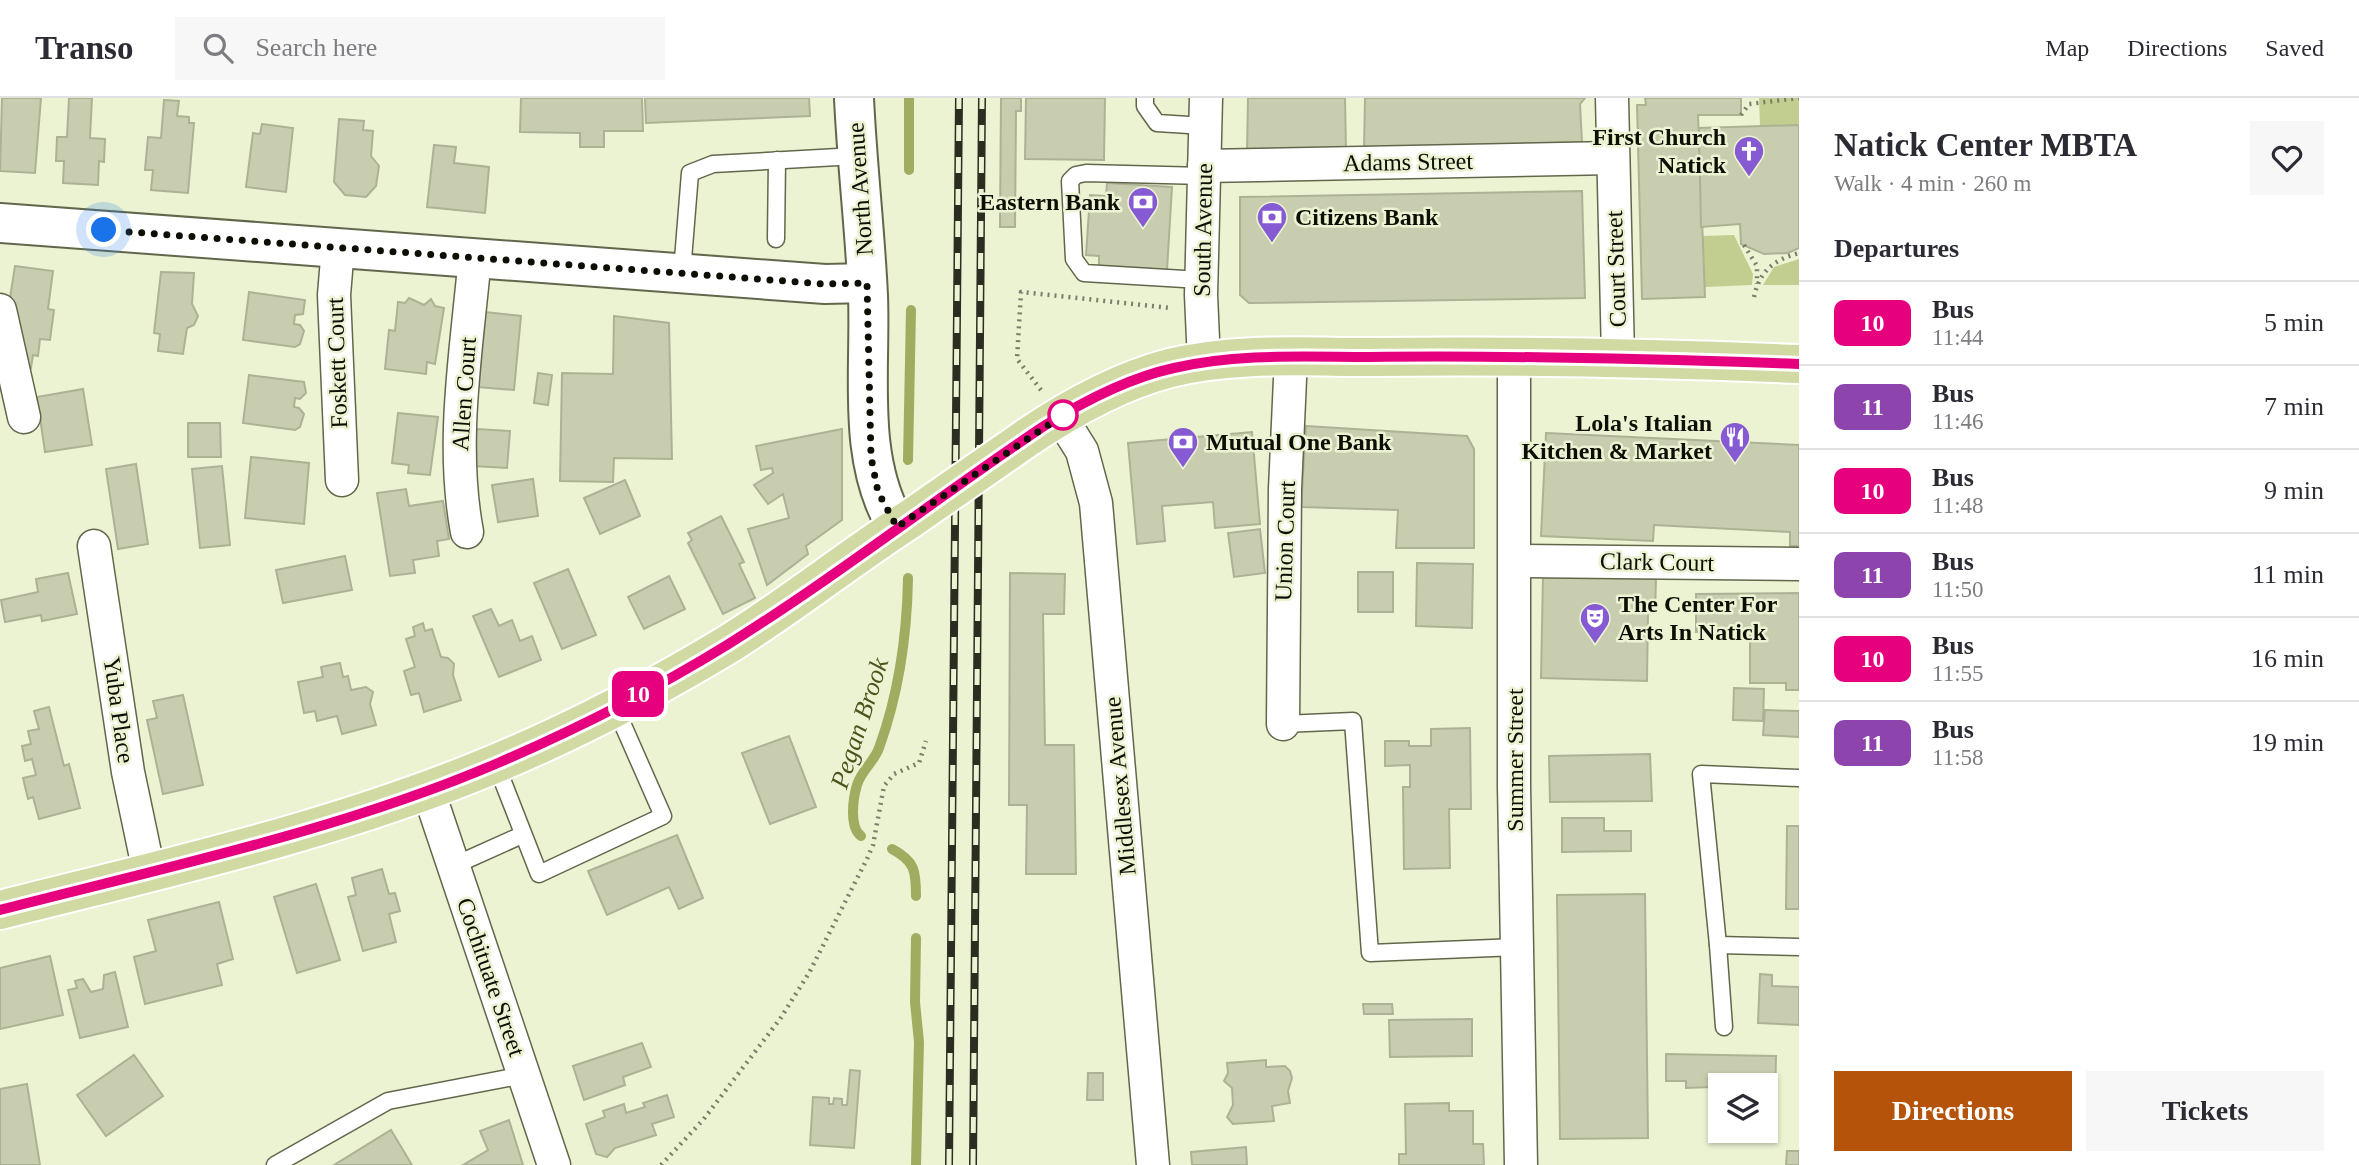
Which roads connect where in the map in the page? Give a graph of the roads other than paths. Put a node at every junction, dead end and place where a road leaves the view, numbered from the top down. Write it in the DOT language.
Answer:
graph roads {
  1 [pos="854,98"];
  2 [pos="1145,98"];
  3 [pos="1612,98"];
  4 [pos="1205,112"];
  5 [pos="856,156"];
  6 [pos="1613,158"];
  7 [pos="777,160"];
  8 [pos="1204,171"];
  9 [pos="0,223"];
  10 [pos="776,239"];
  11 [pos="338,247"];
  12 [pos="475,256"];
  13 [pos="682,272"];
  14 [pos="867,283"];
  15 [pos="1202,294"];
  16 [pos="0,310"];
  17 [pos="1514,355"];
  18 [pos="1291,357"];
  19 [pos="1618,357"];
  20 [pos="1204,362"];
  21 [pos="1799,364"];
  22 [pos="1060,416"];
  23 [pos="24,417"];
  24 [pos="342,480"];
  25 [pos="903,523"];
  26 [pos="467,532"];
  27 [pos="94,546"];
  28 [pos="1515,561"];
  29 [pos="1799,564"];
  30 [pos="615,707"];
  31 [pos="1283,724"];
  32 [pos="496,764"];
  33 [pos="1799,778"];
  34 [pos="428,790"];
  35 [pos="522,835"];
  36 [pos="453,866"];
  37 [pos="149,872"];
  38 [pos="0,910"];
  39 [pos="1718,946"];
  40 [pos="1517,947"];
  41 [pos="1799,947"];
  42 [pos="1724,1027"];
  43 [pos="524,1075"];
  44 [pos="275,1165"];
  45 [pos="554,1165"];
  46 [pos="1153,1165"];
  47 [pos="1521,1165"];
  1 -- 5 [label="street, North Avenue"];
  2 -- 4 [label="lane"];
  3 -- 6 [label="street, Court Street"];
  4 -- 8 [label="street, South Avenue"];
  5 -- 7 [label="lane"];
  5 -- 14 [label="street, North Avenue"];
  6 -- 8 [label="street, Adams Street"];
  6 -- 19 [label="street, Court Street"];
  7 -- 10 [label="lane"];
  7 -- 13 [label="lane"];
  8 -- 15 [label="street, South Avenue"];
  8 -- 15 [label="lane"];
  9 -- 11 [label="street"];
  11 -- 12 [label="street"];
  11 -- 24 [label="street, Foskett Court"];
  12 -- 13 [label="street"];
  12 -- 26 [label="street, Allen Court"];
  13 -- 14 [label="street"];
  14 -- 25 [label="street, North Avenue"];
  15 -- 20 [label="street, South Avenue"];
  16 -- 23 [label="street"];
  17 -- 18 [label="main road"];
  17 -- 19 [label="main road"];
  17 -- 28 [label="street, Summer Street"];
  18 -- 20 [label="main road"];
  18 -- 31 [label="street, Union Court"];
  19 -- 21 [label="main road"];
  20 -- 22 [label="main road"];
  22 -- 25 [label="main road, bridge"];
  22 -- 46 [label="street, Middlesex Avenue"];
  25 -- 30 [label="main road"];
  27 -- 37 [label="street, Yuba Place"];
  28 -- 29 [label="street, Clark Court"];
  28 -- 40 [label="street, Summer Street"];
  30 -- 32 [label="main road"];
  30 -- 35 [label="lane"];
  31 -- 40 [label="lane"];
  32 -- 34 [label="main road"];
  32 -- 35 [label="lane"];
  33 -- 39 [label="lane"];
  34 -- 36 [label="street, Cochituate Street"];
  34 -- 37 [label="main road"];
  35 -- 36 [label="lane"];
  36 -- 43 [label="street, Cochituate Street"];
  37 -- 38 [label="main road"];
  39 -- 41 [label="lane"];
  39 -- 42 [label="lane"];
  40 -- 47 [label="street, Summer Street"];
  43 -- 44 [label="lane"];
  43 -- 45 [label="street, Cochituate Street"];
}
